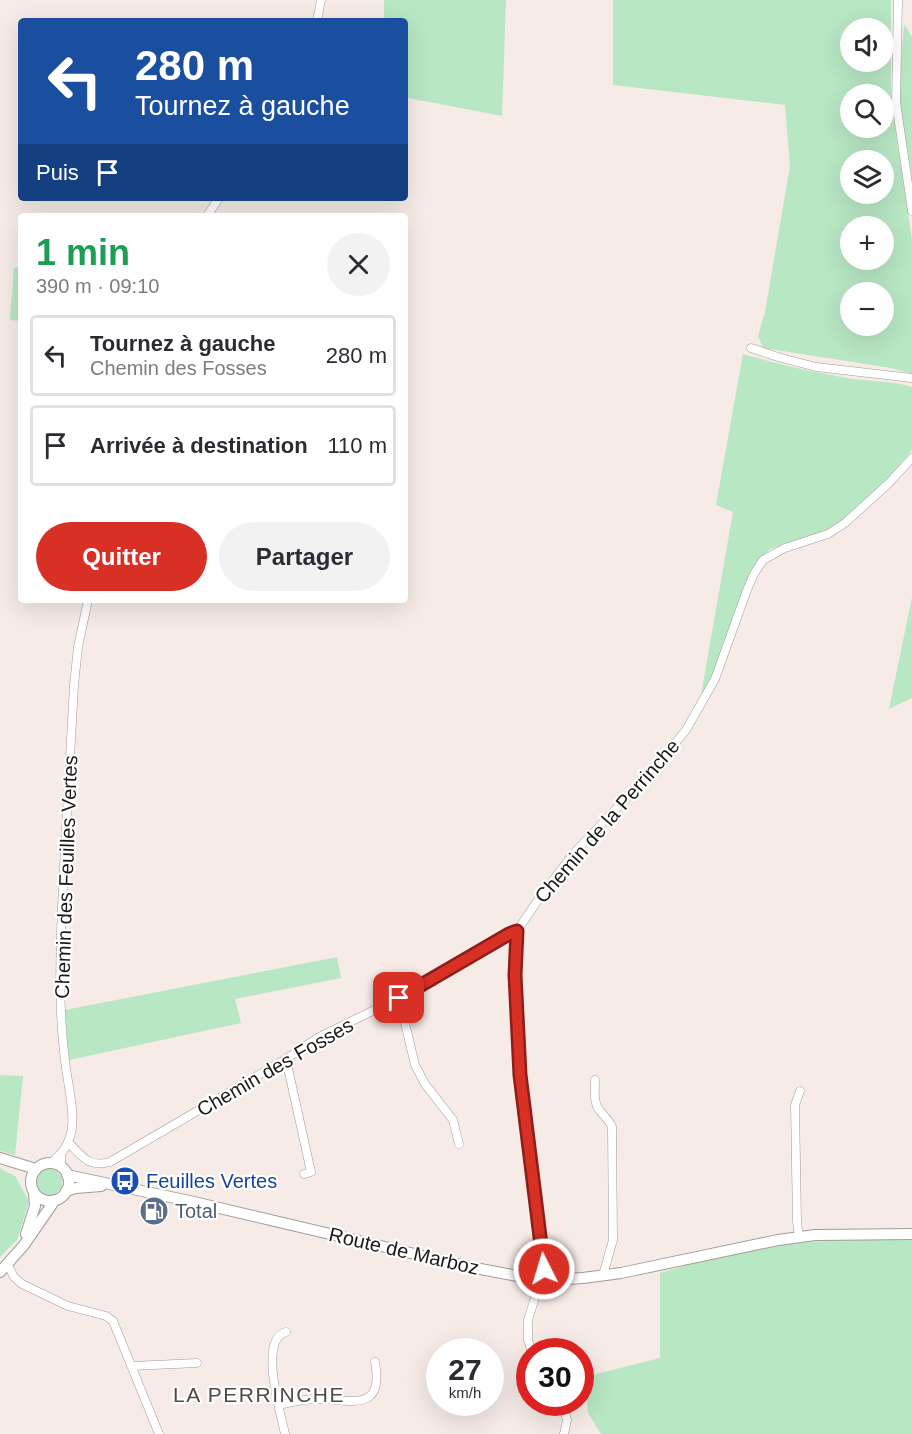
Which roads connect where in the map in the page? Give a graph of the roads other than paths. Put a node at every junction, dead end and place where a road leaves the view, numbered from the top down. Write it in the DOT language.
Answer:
graph roads {
  1 [pos="321,0"];
  2 [pos="898,0"];
  3 [pos="318,18"];
  4 [pos="912,211"];
  5 [pos="751,348"];
  6 [pos="912,378"];
  7 [pos="912,458"];
  8 [pos="87,603"];
  9 [pos="517,931"];
  10 [pos="399,998"];
  11 [pos="286,1059"];
  12 [pos="595,1080"];
  13 [pos="800,1091"];
  14 [pos="68,1142"];
  15 [pos="459,1144"];
  16 [pos="61,1152"];
  17 [pos="0,1159"];
  18 [pos="50,1163"];
  19 [pos="36,1169"];
  20 [pos="66,1172"];
  21 [pos="304,1174"];
  22 [pos="31,1180"];
  23 [pos="112,1186"];
  24 [pos="66,1191"];
  25 [pos="34,1193"];
  26 [pos="55,1200"];
  27 [pos="912,1234"];
  28 [pos="800,1237"];
  29 [pos="8,1263"];
  30 [pos="603,1275"];
  31 [pos="542,1279"];
  32 [pos="286,1332"];
  33 [pos="528,1338"];
  34 [pos="375,1362"];
  35 [pos="197,1363"];
  36 [pos="132,1366"];
  37 [pos="279,1405"];
  38 [pos="566,1416"];
  39 [pos="159,1434"];
  40 [pos="285,1434"];
  41 [pos="564,1434"];
  1 -- 3 [label="street"];
  2 -- 4 [label="street"];
  5 -- 6 [label="street"];
  7 -- 9 [label="street, Chemin de la Perrinche"];
  8 -- 14 [label="street, Chemin des Feuilles Vertes"];
  9 -- 10 [label="street, Chemin des Fosses"];
  9 -- 31 [label="street"];
  10 -- 11 [label="street, Chemin des Fosses"];
  10 -- 15 [label="street"];
  11 -- 14 [label="street, Chemin des Fosses"];
  11 -- 21 [label="street"];
  12 -- 30 [label="street"];
  13 -- 28 [label="street"];
  14 -- 16 [label="street, Chemin des Feuilles Vertes"];
  16 -- 18 [label="street"];
  16 -- 20 [label="street"];
  17 -- 19 [label="main road"];
  17 -- 22 [label="main road"];
  18 -- 19 [label="main road"];
  18 -- 20 [label="main road"];
  19 -- 22 [label="main road"];
  20 -- 23 [label="main road, Route de Marboz"];
  20 -- 24 [label="main road"];
  22 -- 25 [label="main road"];
  23 -- 24 [label="main road, Route de Marboz"];
  23 -- 31 [label="main road, Route de Marboz"];
  24 -- 26 [label="main road"];
  25 -- 26 [label="main road"];
  25 -- 29 [label="main road"];
  26 -- 29 [label="main road"];
  27 -- 28 [label="main road, Route de Marboz"];
  28 -- 30 [label="main road, Route de Marboz"];
  29 -- 36 [label="street"];
  30 -- 31 [label="main road, Route de Marboz"];
  31 -- 33 [label="street"];
  32 -- 37 [label="street"];
  34 -- 37 [label="street"];
  35 -- 36 [label="street"];
  36 -- 39 [label="street"];
  37 -- 40 [label="street"];
  38 -- 41 [label="street"];
}
